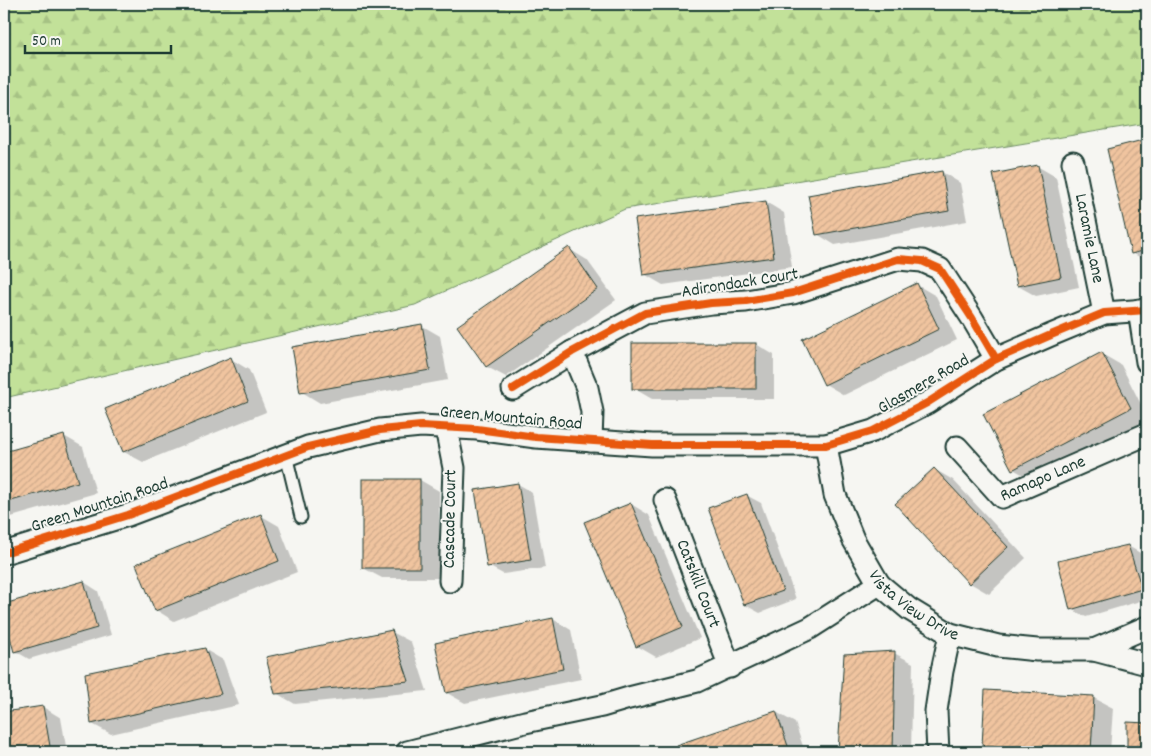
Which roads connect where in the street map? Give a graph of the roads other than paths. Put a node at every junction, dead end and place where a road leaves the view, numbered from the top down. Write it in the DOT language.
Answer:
graph roads {
  1 [pos="1073,162"];
  2 [pos="1143,310"];
  3 [pos="1104,313"];
  4 [pos="572,352"];
  5 [pos="996,359"];
  6 [pos="1147,362"];
  7 [pos="513,389"];
  8 [pos="446,428"];
  9 [pos="1147,434"];
  10 [pos="590,440"];
  11 [pos="826,445"];
  12 [pos="957,447"];
  13 [pos="286,455"];
  14 [pos="665,500"];
  15 [pos="301,517"];
  16 [pos="4,552"];
  17 [pos="450,581"];
  18 [pos="879,584"];
  19 [pos="1147,627"];
  20 [pos="950,634"];
  21 [pos="1094,650"];
  22 [pos="1147,664"];
  23 [pos="730,666"];
  24 [pos="407,752"];
  25 [pos="938,752"];
  1 -- 3 [label="street, Laramie Lane"];
  2 -- 3 [label="street, Glasmere Road"];
  2 -- 6 [label="street"];
  3 -- 5 [label="street, Glasmere Road"];
  4 -- 5 [label="street, Adirondack Court"];
  4 -- 7 [label="street, Adirondack Court"];
  4 -- 10 [label="street"];
  5 -- 11 [label="street, Glasmere Road"];
  8 -- 10 [label="street, Green Mountain Road"];
  8 -- 13 [label="street, Green Mountain Road"];
  8 -- 17 [label="street, Cascade Court"];
  9 -- 12 [label="street, Ramapo Lane"];
  10 -- 11 [label="street, Green Mountain Road"];
  11 -- 18 [label="street, Vista View Drive"];
  13 -- 15 [label="lane"];
  13 -- 16 [label="street, Green Mountain Road"];
  14 -- 23 [label="street, Catskill Court"];
  18 -- 20 [label="street, Vista View Drive"];
  18 -- 23 [label="street"];
  19 -- 21 [label="street, Vista View Drive"];
  20 -- 21 [label="street, Vista View Drive"];
  20 -- 25 [label="street"];
  21 -- 22 [label="street, Vista View Drive"];
  23 -- 24 [label="street"];
}
